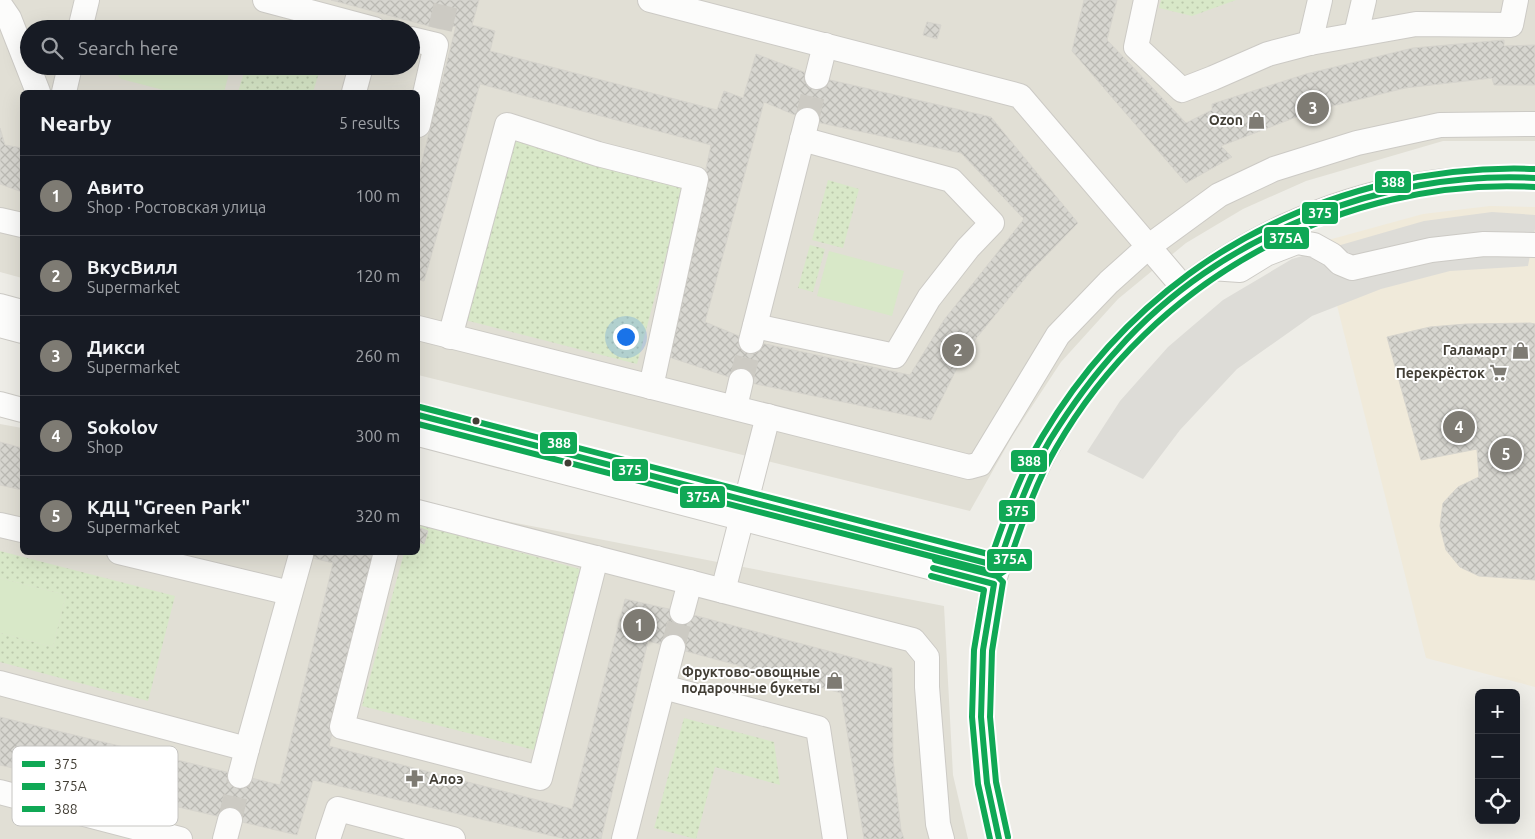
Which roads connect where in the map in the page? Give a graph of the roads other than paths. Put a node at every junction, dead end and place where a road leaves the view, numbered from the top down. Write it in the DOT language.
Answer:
graph roads {
  1 [pos="87,0"];
  2 [pos="265,0"];
  3 [pos="650,0"];
  4 [pos="1146,0"];
  5 [pos="1320,0"];
  6 [pos="1364,0"];
  7 [pos="1516,0"];
  8 [pos="0,5"];
  9 [pos="82,20"];
  10 [pos="339,20"];
  11 [pos="1356,34"];
  12 [pos="420,38"];
  13 [pos="1310,43"];
  14 [pos="825,45"];
  15 [pos="20,46"];
  16 [pos="31,75"];
  17 [pos="68,75"];
  18 [pos="359,75"];
  19 [pos="817,78"];
  20 [pos="37,90"];
  21 [pos="64,90"];
  22 [pos="355,90"];
  23 [pos="420,116"];
  24 [pos="1535,124"];
  25 [pos="1535,178"];
  26 [pos="0,220"];
  27 [pos="20,225"];
  28 [pos="1535,245"];
  29 [pos="1148,247"];
  30 [pos="1212,268"];
  31 [pos="1183,287"];
  32 [pos="0,306"];
  33 [pos="20,311"];
  34 [pos="0,325"];
  35 [pos="420,329"];
  36 [pos="20,330"];
  37 [pos="753,333"];
  38 [pos="450,337"];
  39 [pos="741,381"];
  40 [pos="651,387"];
  41 [pos="0,404"];
  42 [pos="734,408"];
  43 [pos="20,409"];
  44 [pos="420,415"];
  45 [pos="768,416"];
  46 [pos="420,434"];
  47 [pos="744,509"];
  48 [pos="420,513"];
  49 [pos="0,525"];
  50 [pos="20,530"];
  51 [pos="132,555"];
  52 [pos="385,555"];
  53 [pos="301,556"];
  54 [pos="596,558"];
  55 [pos="996,575"];
  56 [pos="690,582"];
  57 [pos="723,591"];
  58 [pos="290,592"];
  59 [pos="682,612"];
  60 [pos="673,647"];
  61 [pos="0,683"];
  62 [pos="663,687"];
  63 [pos="247,749"];
  64 [pos="240,776"];
  65 [pos="130,826"];
  66 [pos="180,839"];
  67 [pos="328,839"];
  68 [pos="453,839"];
  69 [pos="624,839"];
  70 [pos="835,839"];
  71 [pos="942,839"];
  72 [pos="999,839"];
  1 -- 9 [label="street"];
  2 -- 10 [label="street"];
  3 -- 14 [label="street"];
  4 -- 13 [label="street"];
  5 -- 13 [label="street"];
  6 -- 11 [label="street"];
  7 -- 11 [label="street"];
  8 -- 15 [label="street"];
  11 -- 13 [label="street"];
  12 -- 23 [label="street"];
  14 -- 19 [label="street"];
  14 -- 29 [label="street"];
  16 -- 20 [label="street"];
  17 -- 21 [label="street"];
  18 -- 22 [label="street"];
  24 -- 29 [label="street"];
  25 -- 30 [label="street"];
  26 -- 27 [label="street"];
  28 -- 30 [label="street"];
  29 -- 31 [label="street"];
  29 -- 45 [label="street"];
  30 -- 31 [label="street"];
  31 -- 55 [label="street"];
  32 -- 33 [label="street"];
  34 -- 36 [label="street"];
  35 -- 38 [label="street"];
  37 -- 37 [label="street"];
  38 -- 40 [label="street"];
  38 -- 40 [label="street"];
  39 -- 42 [label="street"];
  40 -- 42 [label="street"];
  41 -- 43 [label="street"];
  42 -- 45 [label="street"];
  44 -- 47 [label="street"];
  45 -- 47 [label="street"];
  46 -- 47 [label="street"];
  47 -- 55 [label="street"];
  47 -- 57 [label="street"];
  48 -- 54 [label="street"];
  49 -- 50 [label="street"];
  51 -- 58 [label="street"];
  52 -- 54 [label="street"];
  53 -- 58 [label="street"];
  54 -- 56 [label="street"];
  55 -- 72 [label="street"];
  56 -- 57 [label="street"];
  56 -- 59 [label="street"];
  57 -- 71 [label="street"];
  58 -- 63 [label="street"];
  60 -- 62 [label="street"];
  61 -- 63 [label="street"];
  62 -- 69 [label="street"];
  62 -- 70 [label="street"];
  63 -- 64 [label="street"];
  65 -- 66 [label="street"];
  67 -- 68 [label="street"];
}
